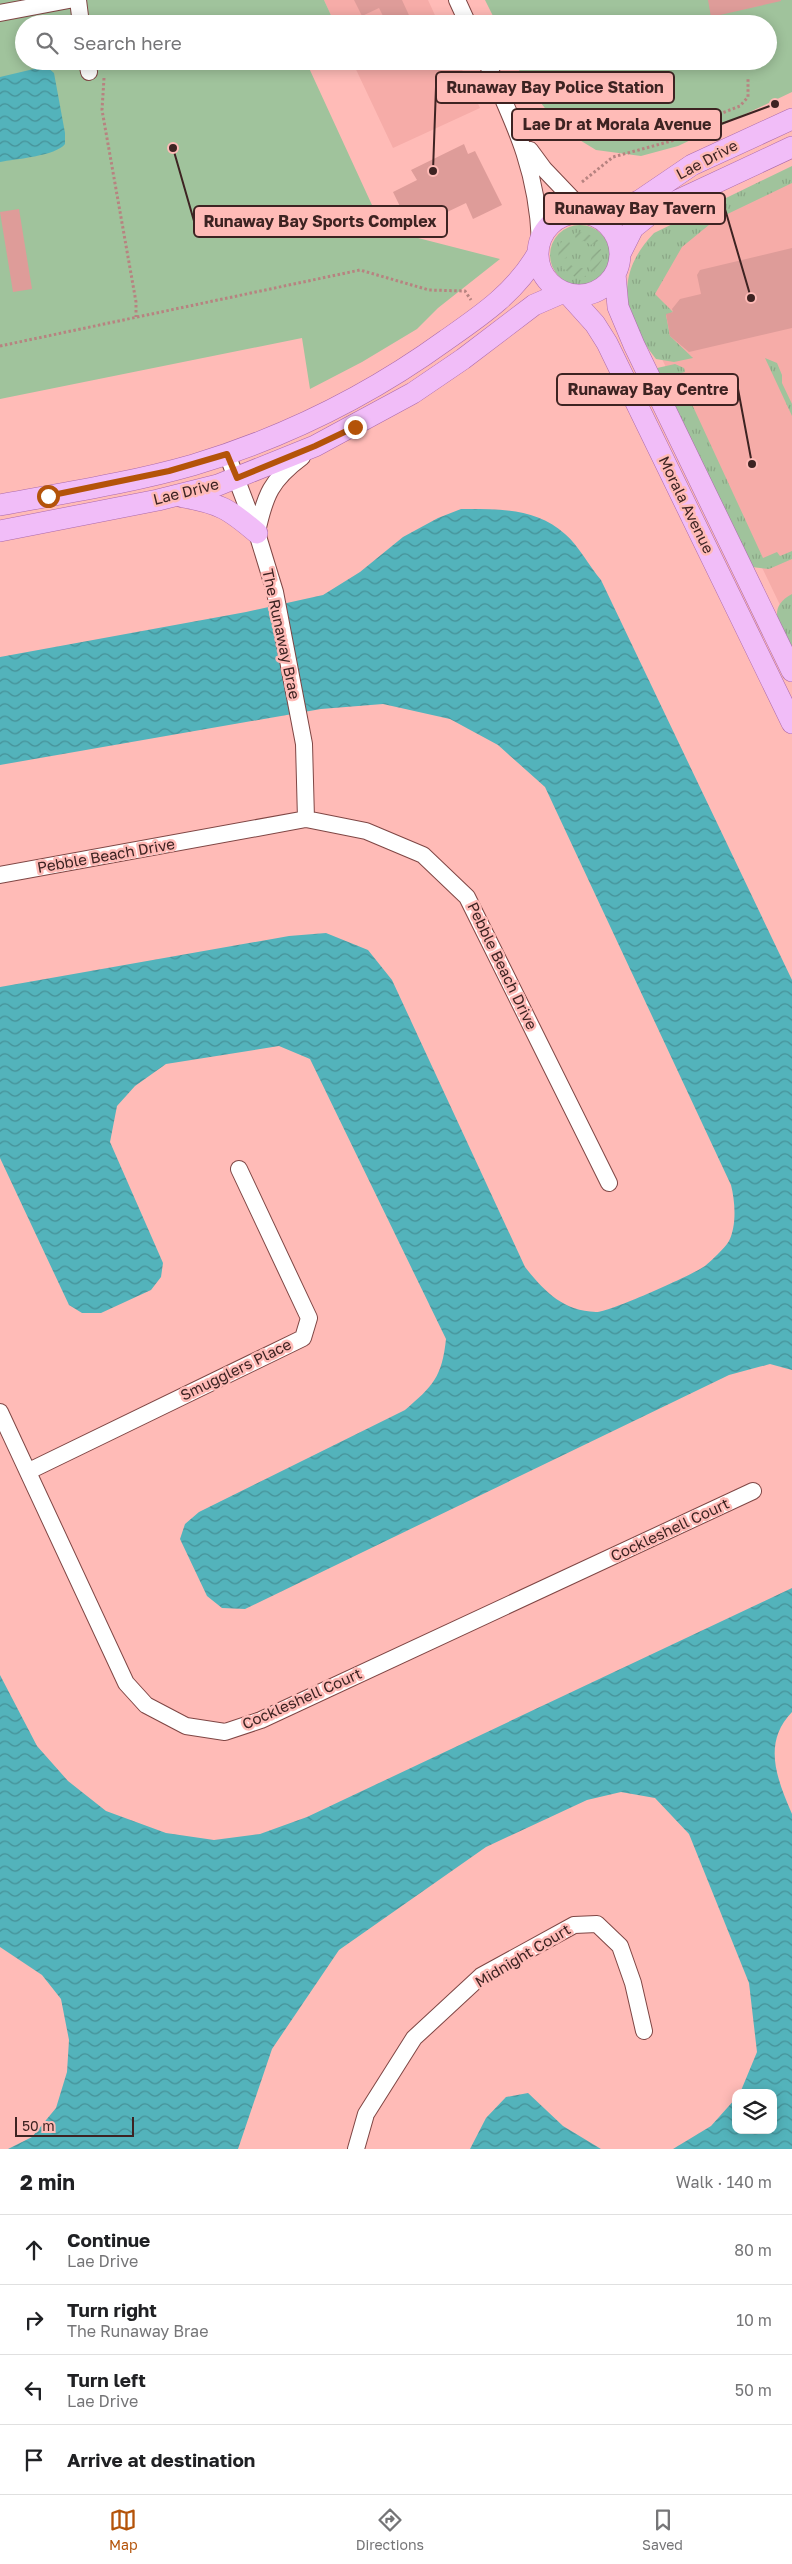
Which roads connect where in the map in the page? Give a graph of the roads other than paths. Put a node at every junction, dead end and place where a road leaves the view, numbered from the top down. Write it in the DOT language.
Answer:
graph roads {
  1 [pos="69,0"];
  2 [pos="78,0"];
  3 [pos="458,0"];
  4 [pos="0,13"];
  5 [pos="80,15"];
  6 [pos="464,15"];
  7 [pos="490,70"];
  8 [pos="792,119"];
  9 [pos="518,132"];
  10 [pos="792,146"];
  11 [pos="591,215"];
  12 [pos="539,247"];
  13 [pos="620,252"];
  14 [pos="615,274"];
  15 [pos="566,293"];
  16 [pos="315,446"];
  17 [pos="227,454"];
  18 [pos="237,478"];
  19 [pos="175,496"];
  20 [pos="0,505"];
  21 [pos="0,531"];
  22 [pos="257,533"];
  23 [pos="792,671"];
  24 [pos="792,723"];
  25 [pos="306,820"];
  26 [pos="0,875"];
  27 [pos="239,1169"];
  28 [pos="610,1184"];
  29 [pos="0,1412"];
  30 [pos="29,1471"];
  31 [pos="753,1492"];
  32 [pos="644,2031"];
  33 [pos="356,2149"];
  1 -- 4 [label="street"];
  2 -- 5 [label="street"];
  3 -- 6 [label="street"];
  7 -- 9 [label="street"];
  8 -- 11 [label="main road, Lae Drive"];
  9 -- 11 [label="street"];
  9 -- 12 [label="street"];
  10 -- 13 [label="main road, Lae Drive"];
  11 -- 12 [label="main road"];
  11 -- 13 [label="main road"];
  12 -- 15 [label="main road"];
  12 -- 17 [label="main road, Lae Drive"];
  13 -- 14 [label="main road"];
  14 -- 15 [label="main road"];
  14 -- 23 [label="main road, Morala Avenue"];
  15 -- 16 [label="main road, Lae Drive"];
  15 -- 24 [label="main road, Morala Avenue"];
  16 -- 18 [label="main road, Lae Drive"];
  16 -- 22 [label="street"];
  17 -- 18 [label="street, The Runaway Brae"];
  17 -- 20 [label="main road, Lae Drive"];
  18 -- 19 [label="main road, Lae Drive"];
  18 -- 22 [label="street, The Runaway Brae"];
  19 -- 21 [label="main road, Lae Drive"];
  19 -- 22 [label="main road"];
  22 -- 25 [label="street, The Runaway Brae"];
  25 -- 26 [label="street, Pebble Beach Drive"];
  25 -- 28 [label="street, Pebble Beach Drive"];
  27 -- 30 [label="street, Smugglers Place"];
  29 -- 30 [label="street, Cockleshell Court"];
  30 -- 31 [label="street, Cockleshell Court"];
  32 -- 33 [label="street, Midnight Court"];
}
